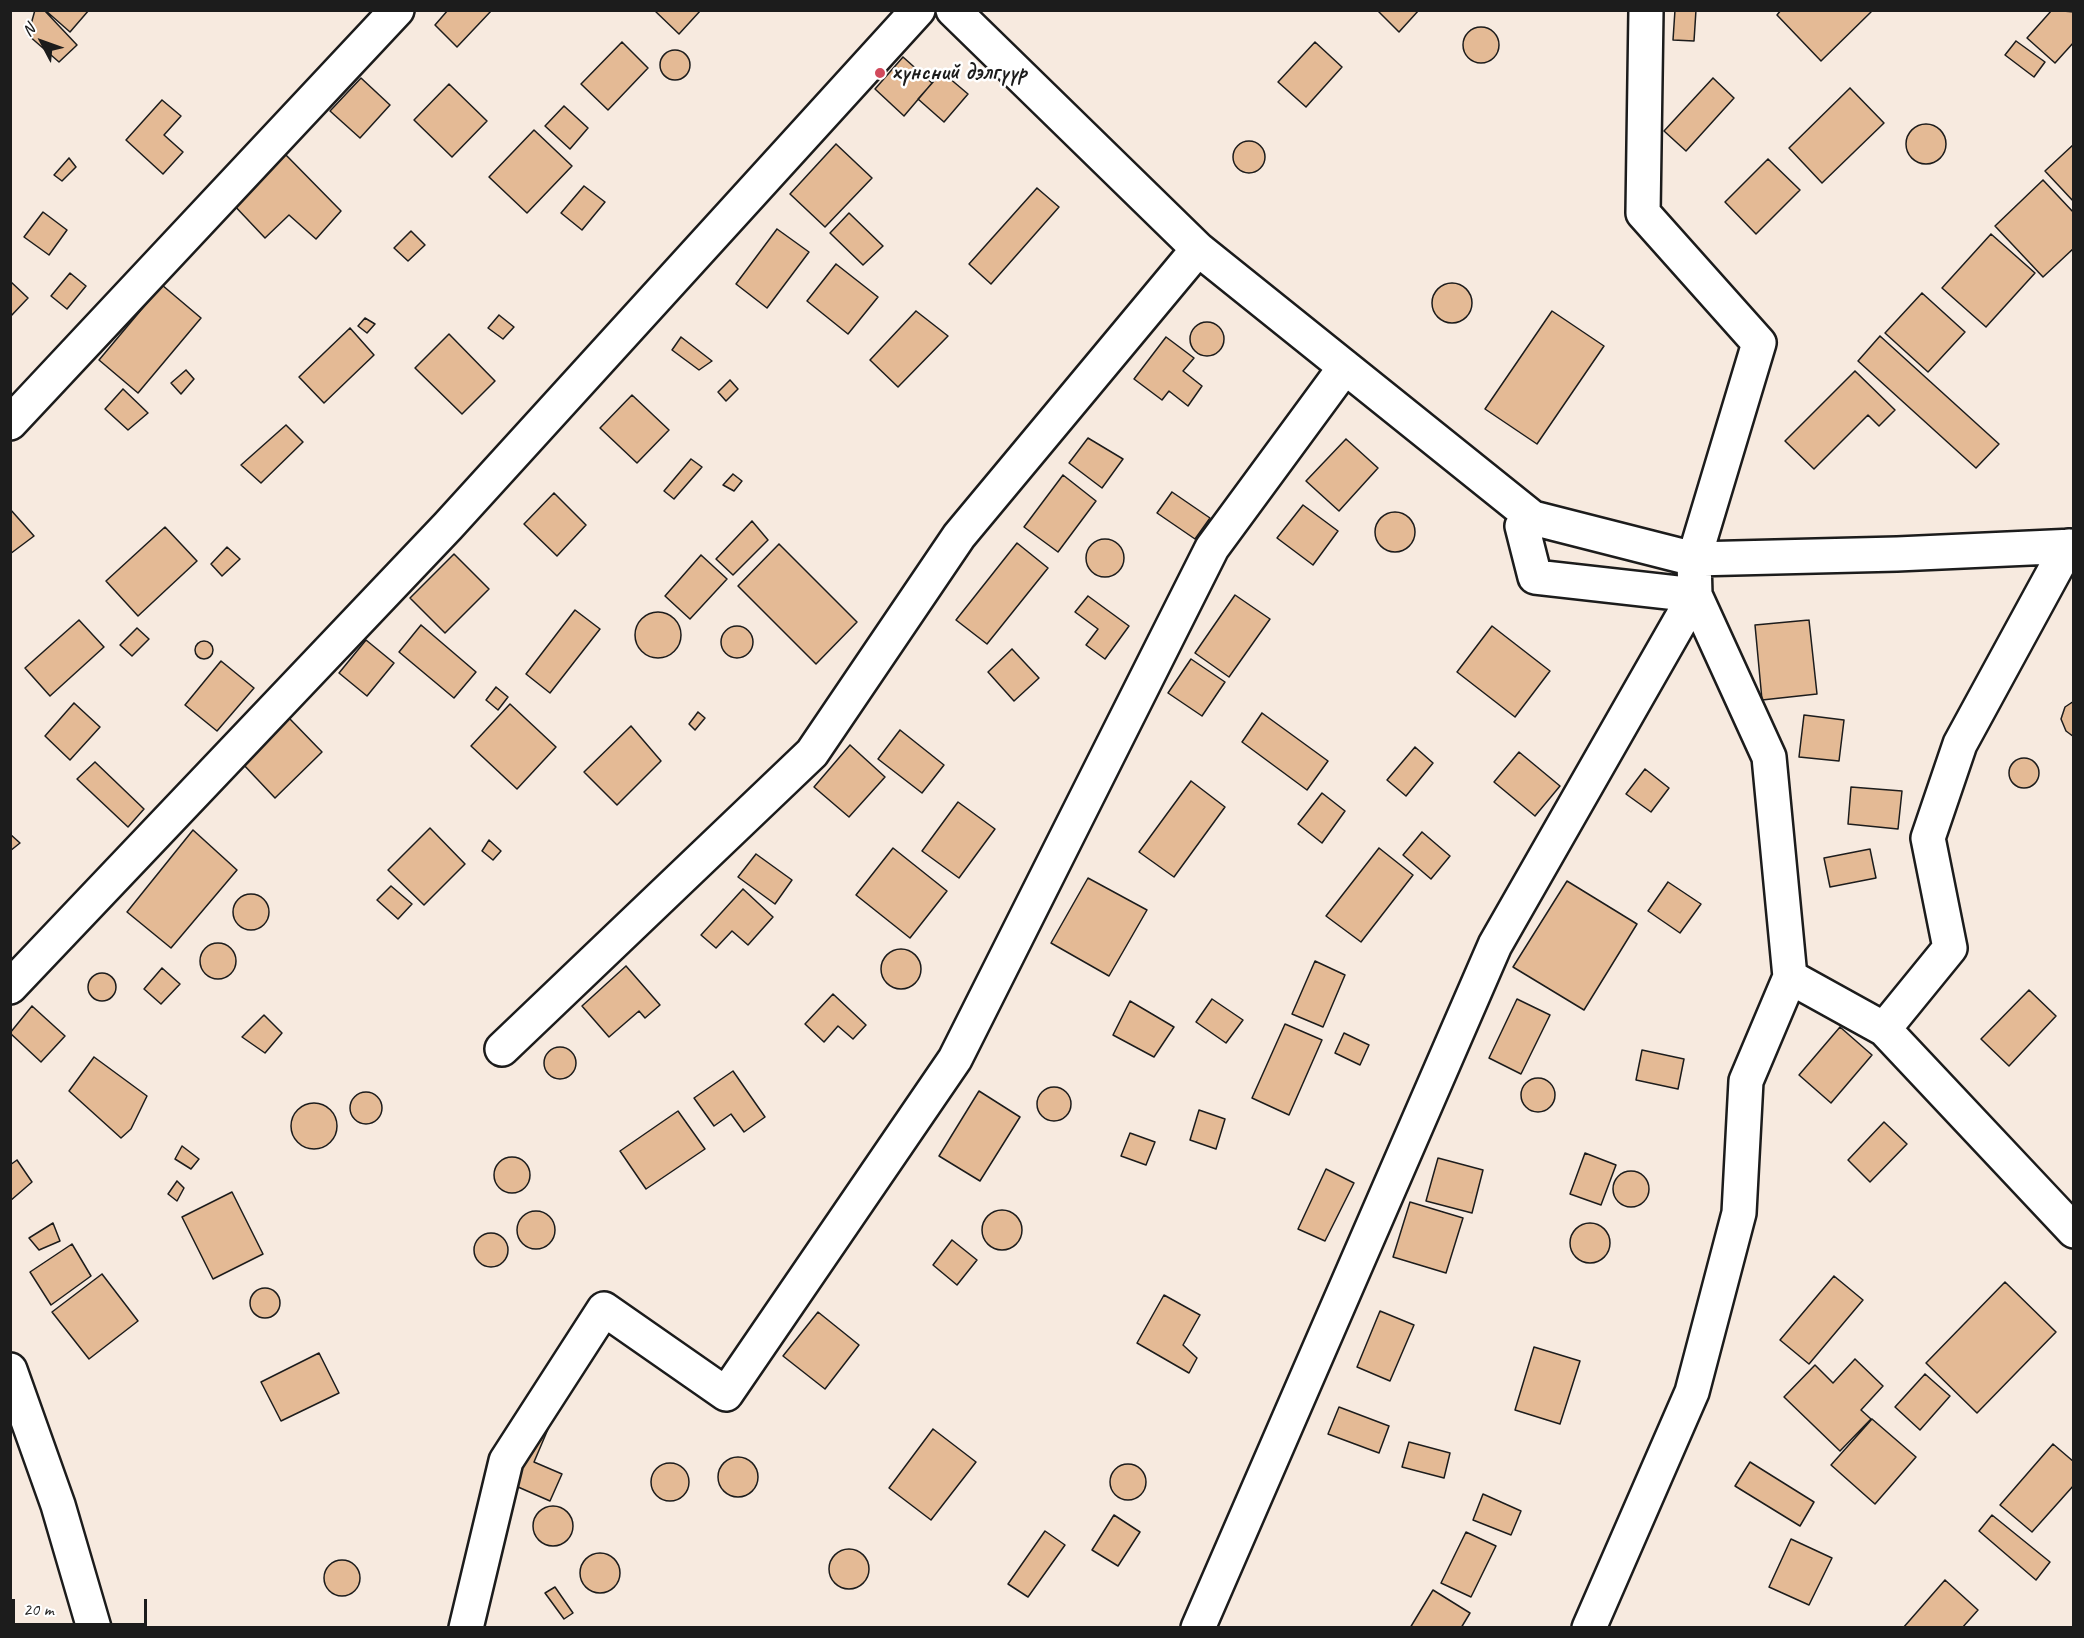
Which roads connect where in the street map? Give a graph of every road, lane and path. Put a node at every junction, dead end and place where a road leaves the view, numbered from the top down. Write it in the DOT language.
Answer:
graph roads {
  1 [pos="398,10"];
  2 [pos="918,10"];
  3 [pos="953,10"];
  4 [pos="1646,10"];
  5 [pos="1198,249"];
  6 [pos="1345,367"];
  7 [pos="10,423"];
  8 [pos="1533,518"];
  9 [pos="2071,546"];
  10 [pos="1694,559"];
  11 [pos="1695,595"];
  12 [pos="1790,977"];
  13 [pos="10,987"];
  14 [pos="1884,1029"];
  15 [pos="502,1049"];
  16 [pos="2073,1231"];
  17 [pos="10,1370"];
  18 [pos="94,1628"];
  19 [pos="466,1628"];
  20 [pos="1198,1628"];
  21 [pos="1589,1628"];
  1 -- 7 [label="street"];
  2 -- 13 [label="street"];
  3 -- 5 [label="street"];
  4 -- 10 [label="street"];
  5 -- 6 [label="street"];
  5 -- 15 [label="street"];
  6 -- 8 [label="street"];
  6 -- 19 [label="street"];
  8 -- 10 [label="street"];
  8 -- 11 [label="street"];
  9 -- 10 [label="street"];
  9 -- 14 [label="street"];
  10 -- 11 [label="street"];
  11 -- 12 [label="street"];
  11 -- 20 [label="street"];
  12 -- 14 [label="street"];
  12 -- 21 [label="street"];
  14 -- 16 [label="street"];
  17 -- 18 [label="street"];
}
